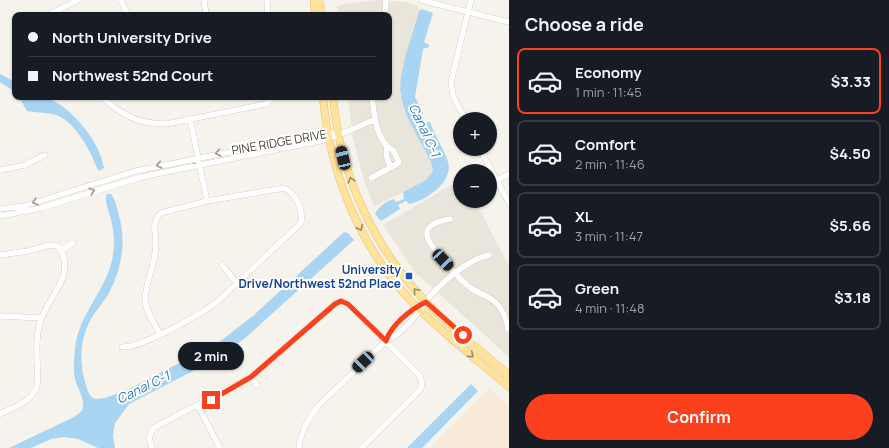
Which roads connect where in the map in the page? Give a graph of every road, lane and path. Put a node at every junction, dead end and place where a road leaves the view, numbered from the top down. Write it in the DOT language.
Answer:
graph roads {
  1 [pos="78,0"];
  2 [pos="121,0"];
  3 [pos="204,0"];
  4 [pos="267,0"];
  5 [pos="314,0"];
  6 [pos="319,0"];
  7 [pos="324,0"];
  8 [pos="386,0"];
  9 [pos="421,0"];
  10 [pos="471,0"];
  11 [pos="54,12"];
  12 [pos="127,12"];
  13 [pos="206,12"];
  14 [pos="268,12"];
  15 [pos="315,12"];
  16 [pos="321,12"];
  17 [pos="325,12"];
  18 [pos="385,12"];
  19 [pos="468,12"];
  20 [pos="509,22"];
  21 [pos="105,100"];
  22 [pos="271,100"];
  23 [pos="323,100"];
  24 [pos="333,100"];
  25 [pos="372,100"];
  26 [pos="461,112"];
  27 [pos="190,120"];
  28 [pos="374,120"];
  29 [pos="338,134"];
  30 [pos="328,136"];
  31 [pos="388,147"];
  32 [pos="45,155"];
  33 [pos="198,157"];
  34 [pos="199,164"];
  35 [pos="394,166"];
  36 [pos="0,170"];
  37 [pos="509,174"];
  38 [pos="371,178"];
  39 [pos="497,180"];
  40 [pos="207,202"];
  41 [pos="509,203"];
  42 [pos="0,209"];
  43 [pos="0,216"];
  44 [pos="450,219"];
  45 [pos="73,243"];
  46 [pos="61,250"];
  47 [pos="0,255"];
  48 [pos="489,255"];
  49 [pos="222,265"];
  50 [pos="456,273"];
  51 [pos="237,283"];
  52 [pos="426,302"];
  53 [pos="419,309"];
  54 [pos="0,316"];
  55 [pos="41,318"];
  56 [pos="398,324"];
  57 [pos="403,328"];
  58 [pos="508,329"];
  59 [pos="160,334"];
  60 [pos="386,341"];
  61 [pos="122,347"];
  62 [pos="509,375"];
  63 [pos="251,377"];
  64 [pos="257,385"];
  65 [pos="509,387"];
  66 [pos="198,406"];
  67 [pos="0,414"];
  68 [pos="152,448"];
  69 [pos="220,448"];
  70 [pos="299,448"];
  71 [pos="362,448"];
  1 -- 11 [label="street"];
  2 -- 12 [label="street"];
  3 -- 13 [label="street"];
  4 -- 14 [label="street"];
  5 -- 15 [label="main road"];
  6 -- 16 [label="main road"];
  7 -- 17 [label="main road"];
  8 -- 18 [label="street"];
  9 -- 19 [label="street"];
  10 -- 19 [label="street"];
  19 -- 20 [label="street"];
  19 -- 26 [label="street"];
  21 -- 27 [label="street"];
  22 -- 27 [label="street"];
  23 -- 30 [label="main road"];
  24 -- 29 [label="main road"];
  25 -- 28 [label="street"];
  27 -- 33 [label="street"];
  28 -- 29 [label="street"];
  28 -- 31 [label="street"];
  29 -- 30 [label="street, PINE RIDGE DRIVE"];
  52 -- 29 [label="main road, one-way"];
  30 -- 33 [label="street, PINE RIDGE DRIVE, one-way"];
  30 -- 34 [label="street, PINE RIDGE DRIVE"];
  30 -- 53 [label="main road, one-way"];
  31 -- 35 [label="street"];
  31 -- 35 [label="street"];
  32 -- 36 [label="street"];
  33 -- 34 [label="street"];
  33 -- 42 [label="street, PINE RIDGE DRIVE, one-way"];
  34 -- 40 [label="street"];
  43 -- 34 [label="street, PINE RIDGE DRIVE, one-way"];
  35 -- 38 [label="street"];
  37 -- 39 [label="street"];
  39 -- 41 [label="street"];
  40 -- 51 [label="street"];
  40 -- 59 [label="street"];
  44 -- 50 [label="street"];
  45 -- 46 [label="street"];
  46 -- 47 [label="street"];
  46 -- 55 [label="street"];
  48 -- 50 [label="street"];
  49 -- 51 [label="street"];
  50 -- 52 [label="street"];
  50 -- 58 [label="street"];
  51 -- 59 [label="street"];
  52 -- 53 [label="street"];
  52 -- 62 [label="main road"];
  53 -- 56 [label="street"];
  53 -- 57 [label="street"];
  53 -- 65 [label="main road, one-way"];
  54 -- 55 [label="street"];
  55 -- 67 [label="street"];
  56 -- 57 [label="street"];
  56 -- 60 [label="street"];
  57 -- 60 [label="street"];
  59 -- 61 [label="street"];
  60 -- 63 [label="street"];
  60 -- 70 [label="street"];
  60 -- 71 [label="street"];
  63 -- 64 [label="street"];
  63 -- 66 [label="street"];
  66 -- 68 [label="street"];
  66 -- 69 [label="street"];
}
